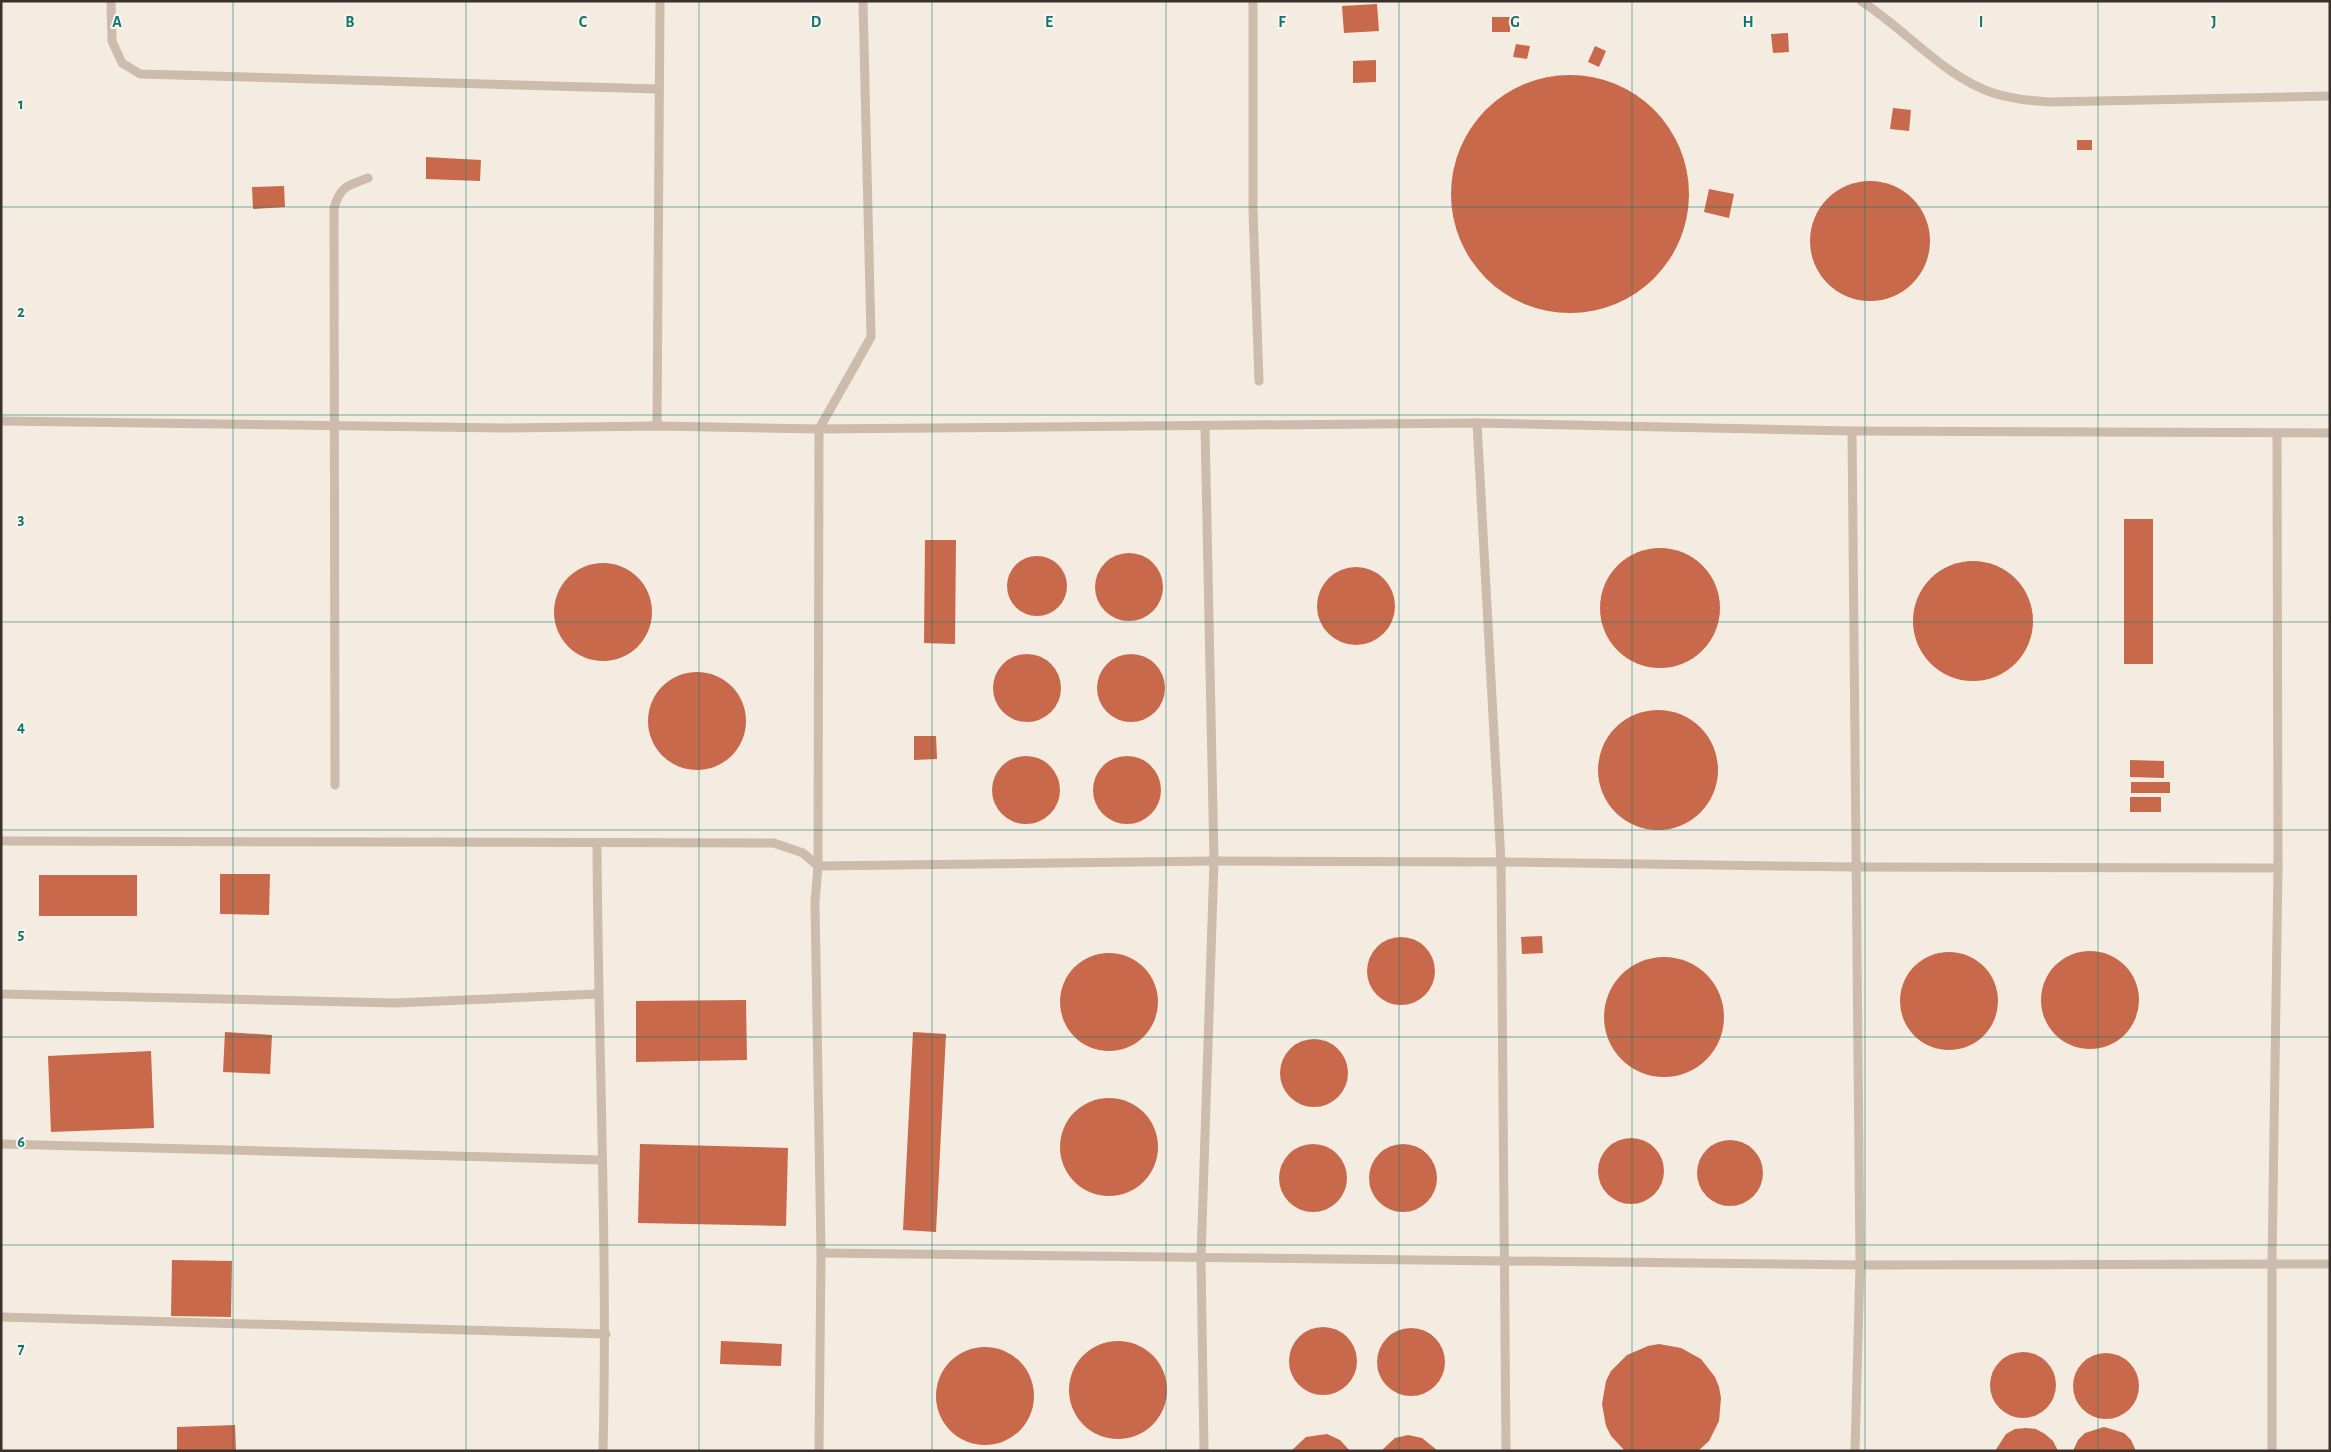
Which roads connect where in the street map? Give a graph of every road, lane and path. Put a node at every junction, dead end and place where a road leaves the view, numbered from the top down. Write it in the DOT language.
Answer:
graph roads {
  1 [pos="111,1"];
  2 [pos="660,1"];
  3 [pos="863,1"];
  4 [pos="1253,1"];
  5 [pos="1861,1"];
  6 [pos="658,89"];
  7 [pos="2330,96"];
  8 [pos="368,178"];
  9 [pos="1259,381"];
  10 [pos="1,421"];
  11 [pos="1477,423"];
  12 [pos="334,425"];
  13 [pos="657,426"];
  14 [pos="1205,426"];
  15 [pos="818,429"];
  16 [pos="1852,431"];
  17 [pos="2278,434"];
  18 [pos="2330,434"];
  19 [pos="335,785"];
  20 [pos="1,841"];
  21 [pos="597,844"];
  22 [pos="1214,861"];
  23 [pos="1501,862"];
  24 [pos="818,866"];
  25 [pos="1856,867"];
  26 [pos="2278,868"];
  27 [pos="1,994"];
  28 [pos="597,994"];
  29 [pos="1,1144"];
  30 [pos="601,1160"];
  31 [pos="821,1253"];
  32 [pos="1201,1258"];
  33 [pos="1505,1262"];
  34 [pos="2272,1264"];
  35 [pos="2330,1264"];
  36 [pos="1860,1265"];
  37 [pos="1,1317"];
  38 [pos="606,1334"];
  39 [pos="603,1451"];
  40 [pos="819,1451"];
  41 [pos="1204,1451"];
  42 [pos="1506,1451"];
  43 [pos="1855,1451"];
  44 [pos="2272,1451"];
  1 -- 6 [label="lane"];
  2 -- 6 [label="lane"];
  3 -- 15 [label="lane"];
  4 -- 9 [label="lane"];
  5 -- 7 [label="lane"];
  6 -- 13 [label="lane"];
  8 -- 12 [label="lane"];
  10 -- 12 [label="lane"];
  11 -- 14 [label="lane"];
  11 -- 16 [label="lane"];
  11 -- 23 [label="lane"];
  12 -- 13 [label="lane"];
  12 -- 19 [label="lane"];
  13 -- 15 [label="lane"];
  14 -- 15 [label="lane"];
  14 -- 22 [label="lane"];
  15 -- 24 [label="lane"];
  16 -- 17 [label="lane"];
  16 -- 25 [label="lane"];
  17 -- 18 [label="lane"];
  17 -- 26 [label="lane"];
  20 -- 21 [label="lane"];
  21 -- 24 [label="lane"];
  21 -- 28 [label="lane"];
  22 -- 23 [label="lane"];
  22 -- 24 [label="lane"];
  22 -- 32 [label="lane"];
  23 -- 25 [label="lane"];
  23 -- 33 [label="lane"];
  24 -- 31 [label="lane"];
  25 -- 26 [label="lane"];
  25 -- 36 [label="lane"];
  26 -- 34 [label="lane"];
  27 -- 28 [label="lane"];
  28 -- 30 [label="lane"];
  29 -- 30 [label="lane"];
  30 -- 38 [label="lane"];
  31 -- 32 [label="lane"];
  31 -- 40 [label="lane"];
  32 -- 33 [label="lane"];
  32 -- 41 [label="lane"];
  33 -- 36 [label="lane"];
  33 -- 42 [label="lane"];
  34 -- 35 [label="lane"];
  34 -- 36 [label="lane"];
  34 -- 44 [label="lane"];
  36 -- 43 [label="lane"];
  37 -- 38 [label="lane"];
  38 -- 39 [label="lane"];
}
